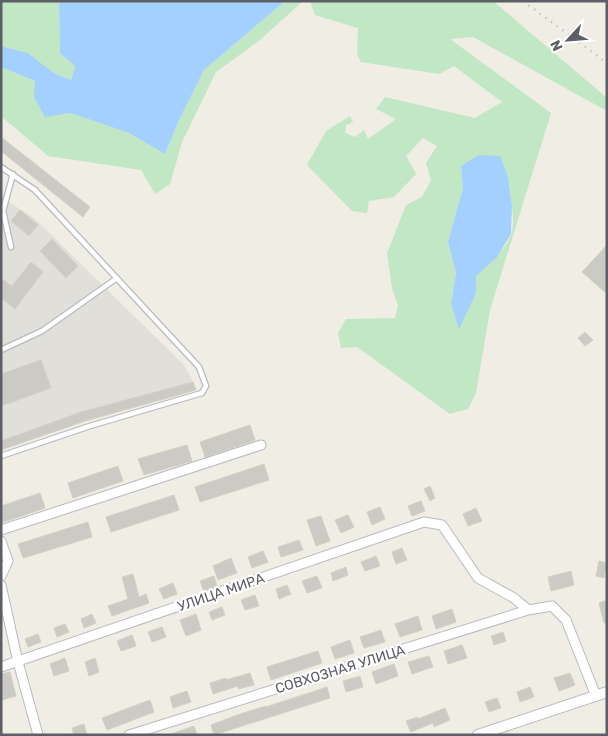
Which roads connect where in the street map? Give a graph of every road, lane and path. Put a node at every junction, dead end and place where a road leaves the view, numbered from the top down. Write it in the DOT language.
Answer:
graph roads {
  1 [pos="1,167"];
  2 [pos="13,174"];
  3 [pos="11,247"];
  4 [pos="117,278"];
  5 [pos="1,350"];
  6 [pos="261,445"];
  7 [pos="1,456"];
  8 [pos="1,530"];
  9 [pos="1,541"];
  10 [pos="1,576"];
  11 [pos="1,586"];
  12 [pos="528,610"];
  13 [pos="18,662"];
  14 [pos="1,667"];
  15 [pos="607,692"];
  16 [pos="596,696"];
  17 [pos="38,735"];
  18 [pos="129,735"];
  19 [pos="478,735"];
  1 -- 2 [label="lane"];
  2 -- 3 [label="lane"];
  2 -- 4 [label="lane"];
  4 -- 5 [label="lane"];
  4 -- 7 [label="lane"];
  6 -- 8 [label="street"];
  9 -- 10 [label="street"];
  11 -- 13 [label="street"];
  12 -- 13 [label="street, УЛИЦА МИРА"];
  12 -- 16 [label="street, СОВХОЗНАЯ УЛИЦА"];
  12 -- 18 [label="street, СОВХОЗНАЯ УЛИЦА"];
  13 -- 14 [label="street, УЛИЦА МИРА"];
  13 -- 17 [label="street"];
  15 -- 16 [label="street"];
  16 -- 19 [label="street"];
}
